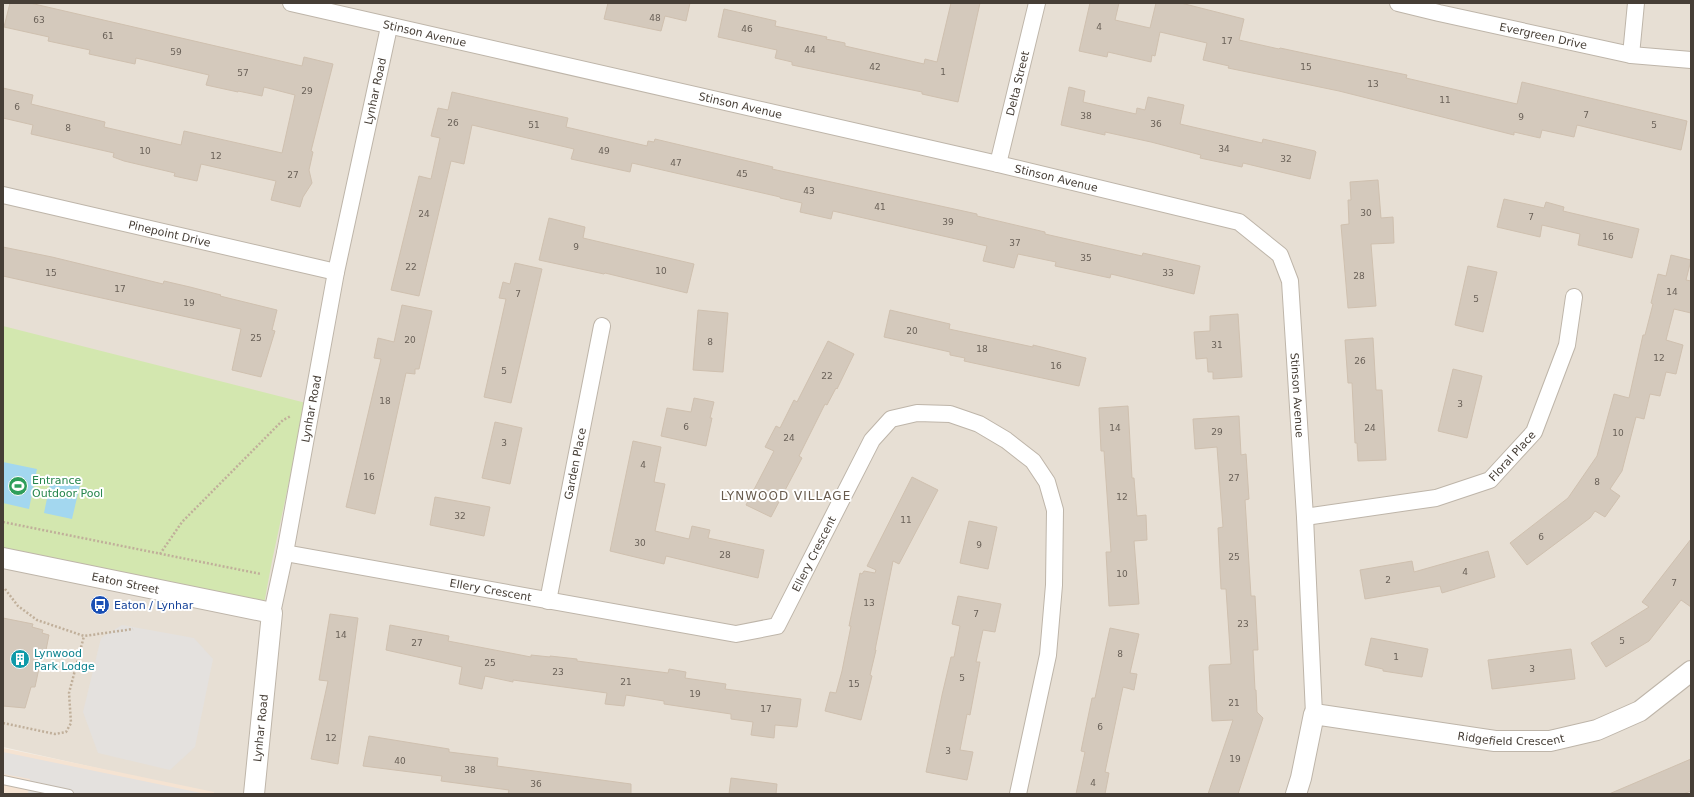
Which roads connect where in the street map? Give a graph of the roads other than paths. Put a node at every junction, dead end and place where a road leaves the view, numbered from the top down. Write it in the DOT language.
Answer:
graph roads {
  1 [pos="291,3"];
  2 [pos="1038,3"];
  3 [pos="1398,3"];
  4 [pos="1636,3"];
  5 [pos="389,27"];
  6 [pos="1631,55"];
  7 [pos="1691,60"];
  8 [pos="998,164"];
  9 [pos="3,195"];
  10 [pos="336,272"];
  11 [pos="1574,297"];
  12 [pos="602,326"];
  13 [pos="1305,517"];
  14 [pos="285,553"];
  15 [pos="3,558"];
  16 [pos="548,601"];
  17 [pos="272,613"];
  18 [pos="1691,671"];
  19 [pos="1314,714"];
  20 [pos="3,780"];
  21 [pos="69,794"];
  22 [pos="254,794"];
  23 [pos="1018,794"];
  24 [pos="1296,794"];
  1 -- 5 [label="street, Stinson Avenue"];
  2 -- 8 [label="street, Delta Street"];
  3 -- 6 [label="street, Evergreen Drive"];
  4 -- 6 [label="street"];
  5 -- 8 [label="street, Stinson Avenue"];
  5 -- 10 [label="street, Lynhar Road"];
  6 -- 7 [label="street, Evergreen Drive"];
  8 -- 13 [label="street, Stinson Avenue"];
  9 -- 10 [label="street, Pinepoint Drive"];
  10 -- 14 [label="street, Lynhar Road"];
  11 -- 13 [label="street, Floral Place"];
  12 -- 16 [label="street, Garden Place"];
  13 -- 19 [label="street, Stinson Avenue"];
  14 -- 16 [label="street, Ellery Crescent"];
  14 -- 17 [label="street, Lynhar Road"];
  15 -- 17 [label="street, Eaton Street"];
  16 -- 23 [label="street, Ellery Crescent"];
  17 -- 22 [label="street, Lynhar Road"];
  18 -- 19 [label="street, Ridgefield Crescent"];
  19 -- 24 [label="street, Stinson Avenue"];
  20 -- 21 [label="lane"];
}
